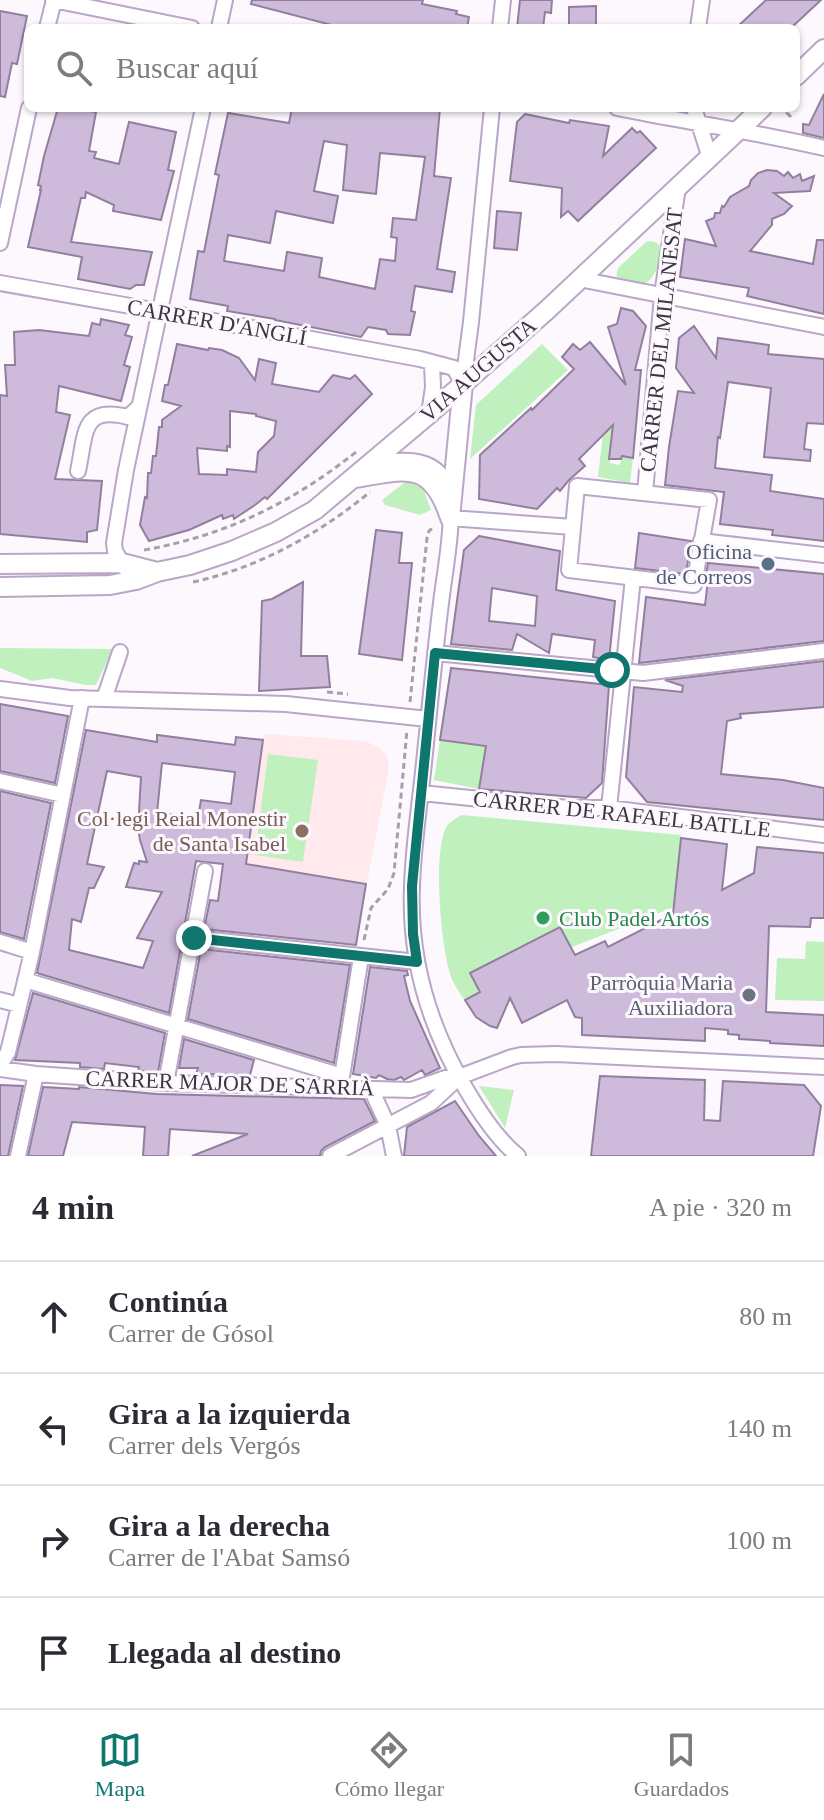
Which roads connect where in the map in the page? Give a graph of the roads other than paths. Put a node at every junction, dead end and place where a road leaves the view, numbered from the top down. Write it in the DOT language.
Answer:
graph roads {
  1 [pos="53,0"];
  2 [pos="225,0"];
  3 [pos="503,0"];
  4 [pos="702,0"];
  5 [pos="48,24"];
  6 [pos="172,24"];
  7 [pos="220,24"];
  8 [pos="500,24"];
  9 [pos="699,24"];
  10 [pos="824,49"];
  11 [pos="800,72"];
  12 [pos="28,112"];
  13 [pos="202,112"];
  14 [pos="492,112"];
  15 [pos="644,112"];
  16 [pos="665,112"];
  17 [pos="695,112"];
  18 [pos="758,112"];
  19 [pos="658,114"];
  20 [pos="700,125"];
  21 [pos="738,131"];
  22 [pos="824,148"];
  23 [pos="710,158"];
  24 [pos="678,187"];
  25 [pos="5,192"];
  26 [pos="0,243"];
  27 [pos="579,279"];
  28 [pos="0,283"];
  29 [pos="662,295"];
  30 [pos="160,311"];
  31 [pos="824,327"];
  32 [pos="432,364"];
  33 [pos="463,384"];
  34 [pos="139,407"];
  35 [pos="429,414"];
  36 [pos="364,458"];
  37 [pos="78,471"];
  38 [pos="354,478"];
  39 [pos="645,493"];
  40 [pos="443,521"];
  41 [pos="573,527"];
  42 [pos="701,541"];
  43 [pos="824,555"];
  44 [pos="122,563"];
  45 [pos="0,564"];
  46 [pos="157,572"];
  47 [pos="633,578"];
  48 [pos="136,580"];
  49 [pos="0,587"];
  50 [pos="824,651"];
  51 [pos="120,652"];
  52 [pos="435,653"];
  53 [pos="622,670"];
  54 [pos="0,689"];
  55 [pos="82,698"];
  56 [pos="104,699"];
  57 [pos="428,719"];
  58 [pos="0,781"];
  59 [pos="421,793"];
  60 [pos="63,795"];
  61 [pos="609,808"];
  62 [pos="824,835"];
  63 [pos="205,871"];
  64 [pos="194,938"];
  65 [pos="0,942"];
  66 [pos="32,952"];
  67 [pos="361,957"];
  68 [pos="417,962"];
  69 [pos="25,980"];
  70 [pos="0,1000"];
  71 [pos="19,1005"];
  72 [pos="175,1027"];
  73 [pos="0,1067"];
  74 [pos="824,1067"];
  75 [pos="36,1074"];
  76 [pos="459,1077"];
  77 [pos="342,1081"];
  78 [pos="166,1083"];
  79 [pos="371,1089"];
  80 [pos="388,1126"];
  81 [pos="18,1156"];
  82 [pos="330,1156"];
  83 [pos="394,1156"];
  84 [pos="518,1156"];
  1 -- 5 [label="street"];
  1 -- 6 [label="street"];
  2 -- 7 [label="street"];
  3 -- 8 [label="street"];
  4 -- 9 [label="street"];
  10 -- 11 [label="main road"];
  12 -- 25 [label="street"];
  13 -- 30 [label="street"];
  14 -- 33 [label="street"];
  15 -- 19 [label="street"];
  16 -- 19 [label="street"];
  17 -- 20 [label="street"];
  18 -- 21 [label="main road, VIA AUGUSTA"];
  19 -- 20 [label="street"];
  20 -- 21 [label="street"];
  20 -- 23 [label="street"];
  21 -- 22 [label="street"];
  21 -- 23 [label="main road, VIA AUGUSTA"];
  23 -- 24 [label="main road, VIA AUGUSTA"];
  24 -- 27 [label="main road, VIA AUGUSTA"];
  24 -- 29 [label="street, CARRER DEL MILANESAT"];
  25 -- 26 [label="street"];
  27 -- 29 [label="street"];
  27 -- 33 [label="main road, VIA AUGUSTA"];
  28 -- 30 [label="street, CARRER D'ANGLÍ"];
  29 -- 31 [label="street"];
  29 -- 39 [label="street, CARRER DEL MILANESAT"];
  30 -- 32 [label="street, CARRER D'ANGLÍ"];
  30 -- 34 [label="street"];
  32 -- 33 [label="street, CARRER D'ANGLÍ"];
  32 -- 35 [label="street"];
  33 -- 35 [label="main road, VIA AUGUSTA"];
  33 -- 40 [label="main road"];
  34 -- 37 [label="street"];
  34 -- 44 [label="street"];
  35 -- 36 [label="main road, VIA AUGUSTA"];
  36 -- 38 [label="main road, VIA AUGUSTA"];
  36 -- 40 [label="street"];
  38 -- 40 [label="main road"];
  38 -- 46 [label="main road, VIA AUGUSTA"];
  39 -- 41 [label="street"];
  39 -- 42 [label="street"];
  40 -- 41 [label="street"];
  40 -- 52 [label="street"];
  41 -- 47 [label="street"];
  42 -- 43 [label="street"];
  42 -- 47 [label="street"];
  44 -- 45 [label="main road, VIA AUGUSTA"];
  44 -- 46 [label="main road, VIA AUGUSTA"];
  44 -- 48 [label="street"];
  46 -- 48 [label="main road, VIA AUGUSTA"];
  47 -- 53 [label="street"];
  48 -- 49 [label="main road, VIA AUGUSTA"];
  50 -- 53 [label="street"];
  51 -- 56 [label="street"];
  52 -- 53 [label="street"];
  52 -- 57 [label="street"];
  53 -- 61 [label="street"];
  54 -- 55 [label="street"];
  55 -- 56 [label="street"];
  55 -- 60 [label="street"];
  56 -- 57 [label="street"];
  57 -- 59 [label="street"];
  58 -- 60 [label="street"];
  59 -- 61 [label="street, CARRER DE RAFAEL BATLLE"];
  59 -- 68 [label="street"];
  60 -- 66 [label="street"];
  61 -- 62 [label="street, CARRER DE RAFAEL BATLLE"];
  63 -- 64 [label="street"];
  64 -- 67 [label="street"];
  64 -- 72 [label="street"];
  65 -- 66 [label="street"];
  66 -- 69 [label="street"];
  67 -- 68 [label="street"];
  67 -- 77 [label="street"];
  68 -- 76 [label="street"];
  69 -- 71 [label="street"];
  69 -- 72 [label="street"];
  70 -- 71 [label="street"];
  71 -- 73 [label="street"];
  72 -- 77 [label="street"];
  72 -- 78 [label="street"];
  73 -- 75 [label="street, CARRER MAJOR DE SARRIÀ"];
  74 -- 76 [label="street"];
  75 -- 78 [label="street, CARRER MAJOR DE SARRIÀ"];
  75 -- 81 [label="street"];
  76 -- 79 [label="street, CARRER MAJOR DE SARRIÀ"];
  76 -- 80 [label="street"];
  76 -- 84 [label="street"];
  77 -- 78 [label="street, CARRER MAJOR DE SARRIÀ"];
  77 -- 79 [label="street, CARRER MAJOR DE SARRIÀ"];
  79 -- 80 [label="street"];
  80 -- 82 [label="street"];
  80 -- 83 [label="street"];
}
